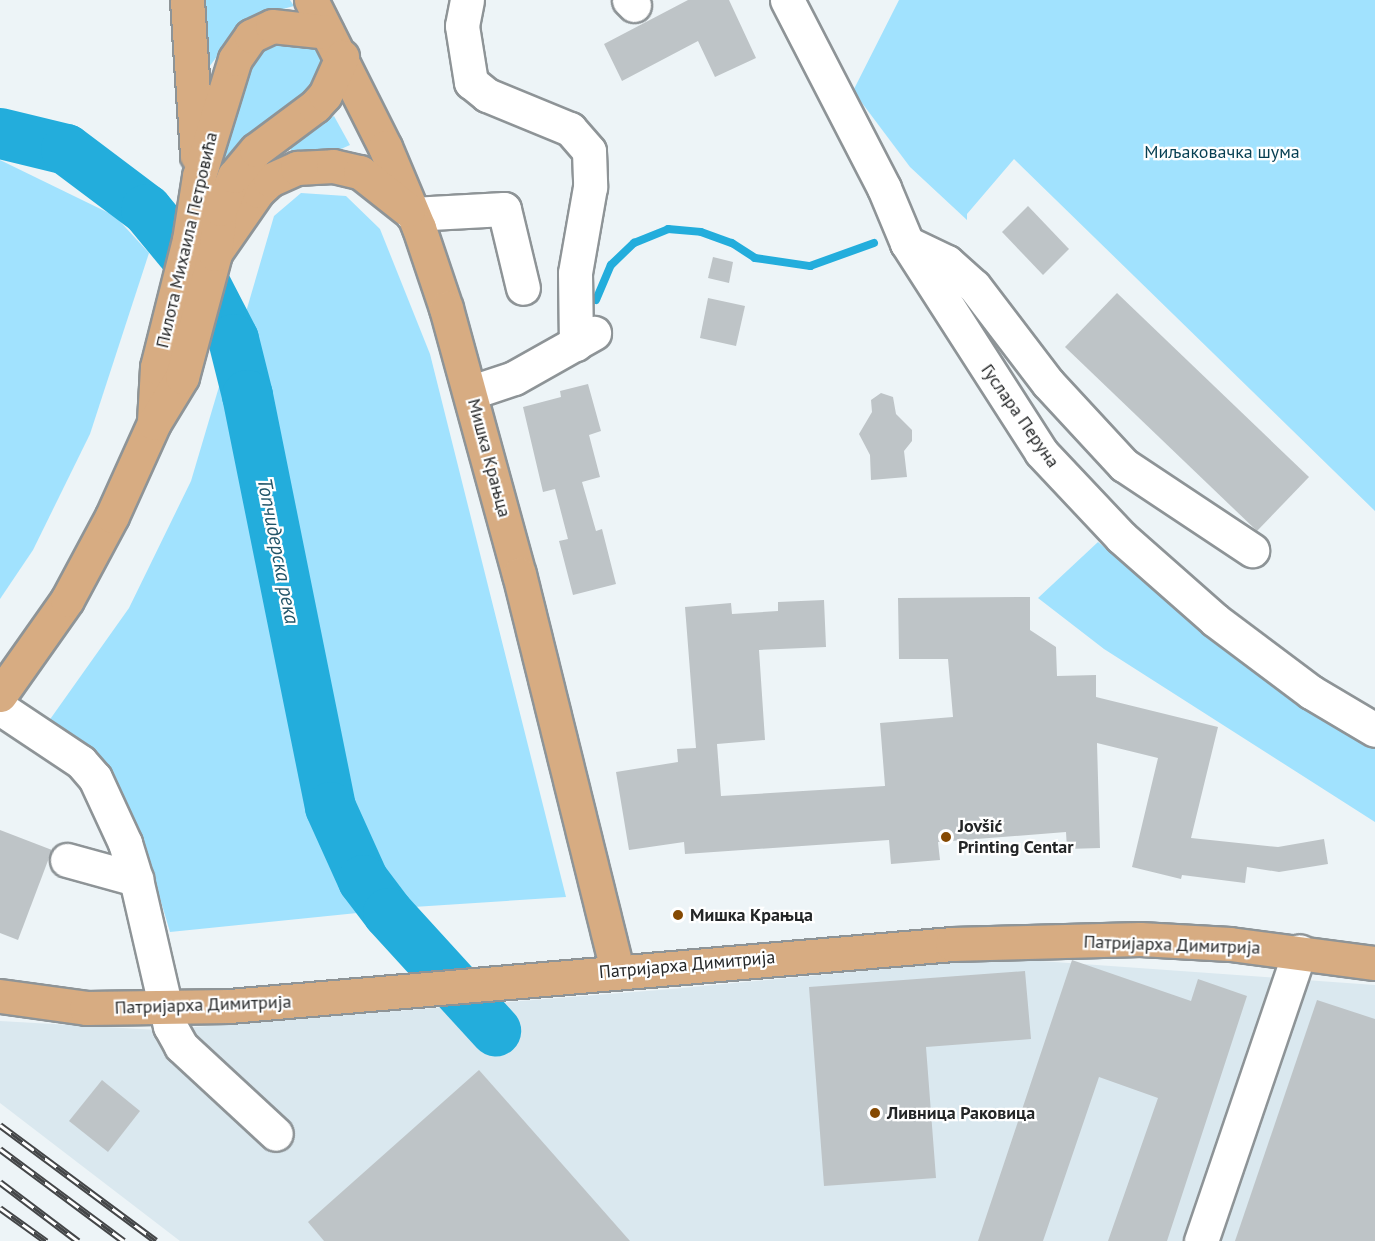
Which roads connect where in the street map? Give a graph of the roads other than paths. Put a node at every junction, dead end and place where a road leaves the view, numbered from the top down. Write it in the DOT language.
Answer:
graph roads {
  1 [pos="188,0"];
  2 [pos="311,0"];
  3 [pos="467,0"];
  4 [pos="787,0"];
  5 [pos="335,45"];
  6 [pos="199,176"];
  7 [pos="412,214"];
  8 [pos="907,243"];
  9 [pos="215,254"];
  10 [pos="523,288"];
  11 [pos="471,392"];
  12 [pos="154,423"];
  13 [pos="1252,550"];
  14 [pos="0,695"];
  15 [pos="0,708"];
  16 [pos="1375,730"];
  17 [pos="67,860"];
  18 [pos="136,879"];
  19 [pos="1300,951"];
  20 [pos="1375,963"];
  21 [pos="617,970"];
  22 [pos="0,996"];
  23 [pos="166,1010"];
  24 [pos="276,1134"];
  25 [pos="1201,1241"];
  1 -- 6 [label="main road"];
  2 -- 5 [label="main road, Мишка Крањца"];
  3 -- 11 [label="street"];
  4 -- 8 [label="street, Гуслара Перуна"];
  5 -- 6 [label="main road, Пилота Михаила Петровића"];
  5 -- 7 [label="main road, Мишка Крањца"];
  5 -- 9 [label="main road, Пилота Михаила Петровића"];
  6 -- 12 [label="main road, Пилота Михаила Петровића"];
  7 -- 9 [label="main road"];
  7 -- 10 [label="street"];
  7 -- 11 [label="main road, Мишка Крањца"];
  8 -- 13 [label="street"];
  8 -- 16 [label="street, Гуслара Перуна"];
  9 -- 12 [label="main road, Пилота Михаила Петровића"];
  11 -- 21 [label="main road, Мишка Крањца"];
  12 -- 14 [label="main road, Пилота Михаила Петровића"];
  15 -- 18 [label="street"];
  17 -- 18 [label="street"];
  18 -- 23 [label="street"];
  19 -- 20 [label="main road, Патријарха Димитрија"];
  19 -- 21 [label="main road, Патријарха Димитрија"];
  19 -- 25 [label="street"];
  21 -- 23 [label="main road, Патријарха Димитрија"];
  22 -- 23 [label="main road, Патријарха Димитрија"];
  23 -- 24 [label="street"];
}
